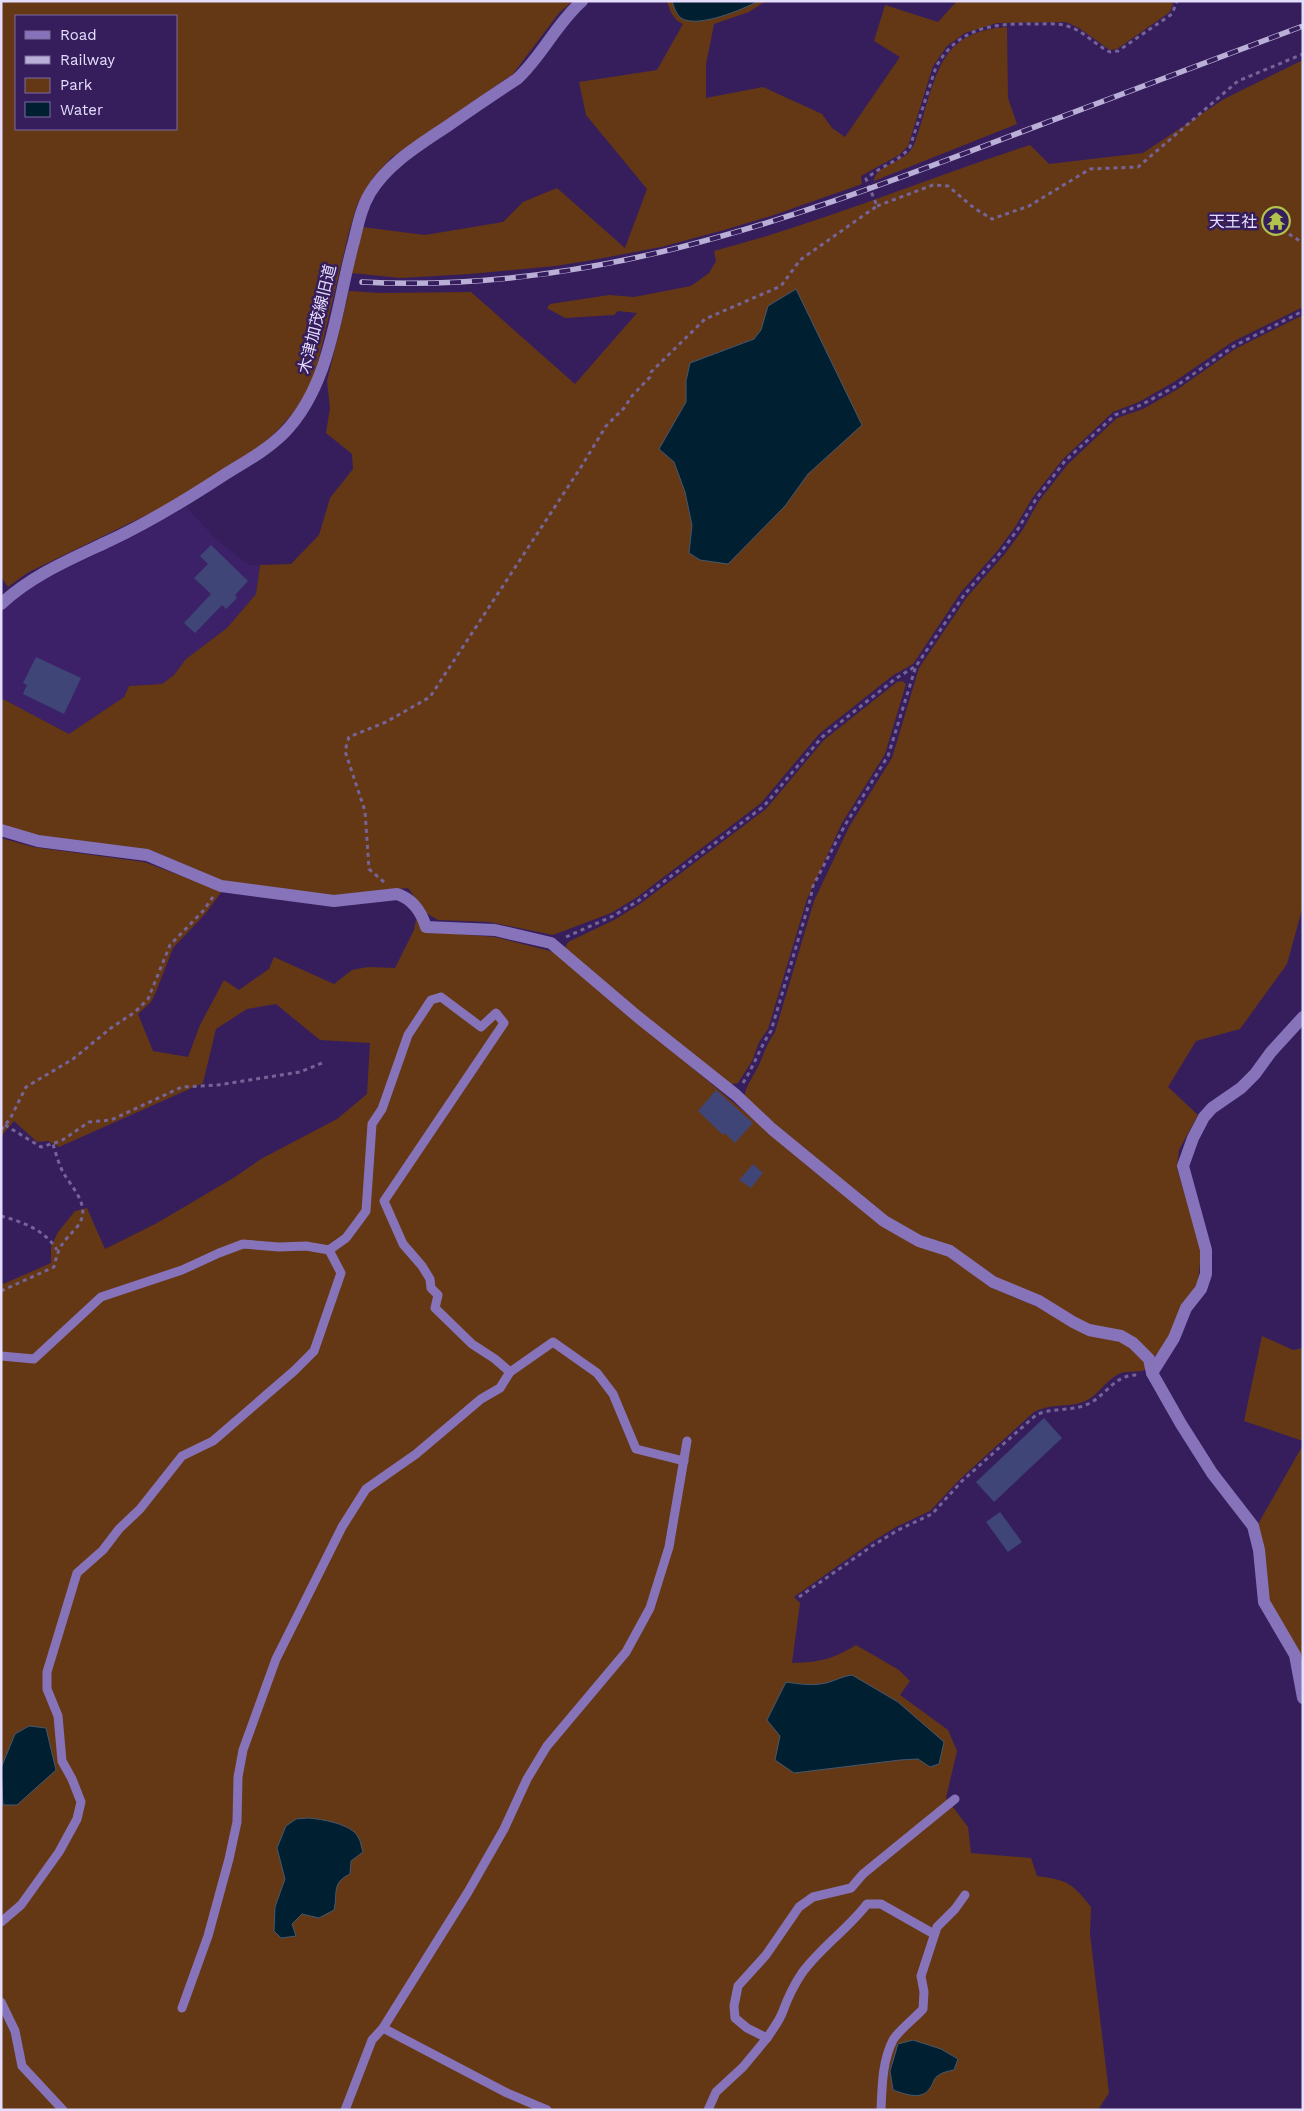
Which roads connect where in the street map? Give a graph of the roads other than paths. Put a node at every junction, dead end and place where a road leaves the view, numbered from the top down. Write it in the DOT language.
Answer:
graph roads {
  1 [pos="582,1"];
  2 [pos="1,604"];
  3 [pos="1,830"];
  4 [pos="1303,1017"];
  5 [pos="329,1250"];
  6 [pos="1,1356"];
  7 [pos="510,1372"];
  8 [pos="1152,1373"];
  9 [pos="687,1441"];
  10 [pos="684,1461"];
  11 [pos="1303,1698"];
  12 [pos="955,1799"];
  13 [pos="965,1895"];
  14 [pos="1,1922"];
  15 [pos="934,1934"];
  16 [pos="1,2002"];
  17 [pos="182,2008"];
  18 [pos="382,2028"];
  19 [pos="768,2038"];
  20 [pos="63,2110"];
  21 [pos="345,2110"];
  22 [pos="547,2110"];
  23 [pos="708,2110"];
  24 [pos="881,2110"];
  1 -- 2 [label="street, 木津加茂線旧道"];
  3 -- 8 [label="street"];
  4 -- 8 [label="street"];
  5 -- 6 [label="lane"];
  5 -- 7 [label="lane"];
  5 -- 14 [label="lane"];
  7 -- 10 [label="lane"];
  7 -- 17 [label="lane"];
  8 -- 11 [label="street"];
  9 -- 10 [label="lane"];
  10 -- 18 [label="lane"];
  12 -- 19 [label="lane"];
  13 -- 15 [label="lane"];
  15 -- 19 [label="lane"];
  15 -- 24 [label="lane"];
  16 -- 20 [label="lane"];
  18 -- 21 [label="lane"];
  18 -- 22 [label="lane"];
  19 -- 23 [label="lane"];
}
